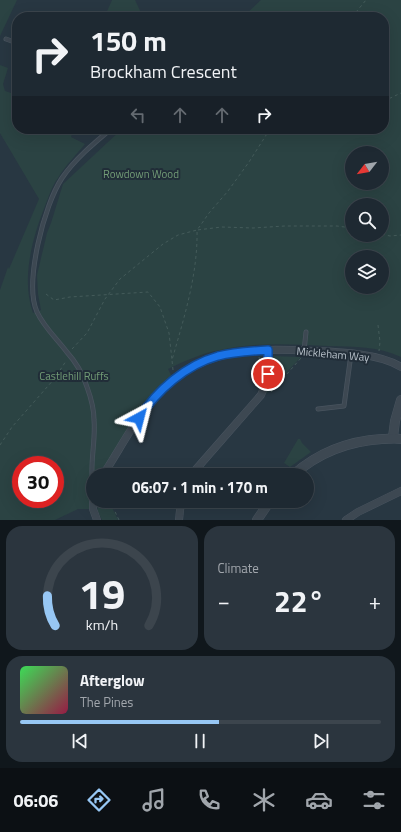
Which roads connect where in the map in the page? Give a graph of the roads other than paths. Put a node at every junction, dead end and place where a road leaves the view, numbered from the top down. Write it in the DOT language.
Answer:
graph roads {
  1 [pos="6,39"];
  2 [pos="12,41"];
  3 [pos="105,134"];
  4 [pos="306,332"];
  5 [pos="268,350"];
  6 [pos="304,351"];
  7 [pos="351,354"];
  8 [pos="401,366"];
  9 [pos="401,400"];
  10 [pos="318,409"];
  11 [pos="397,438"];
  12 [pos="93,468"];
  13 [pos="107,468"];
  14 [pos="197,468"];
  15 [pos="302,468"];
  16 [pos="401,491"];
  17 [pos="93,508"];
  18 [pos="180,508"];
  19 [pos="265,508"];
  20 [pos="97,520"];
  21 [pos="179,520"];
  22 [pos="257,520"];
  23 [pos="346,520"];
  1 -- 2 [label="lane"];
  3 -- 12 [label="lane"];
  4 -- 6 [label="lane"];
  5 -- 6 [label="street, Mickleham Way"];
  5 -- 13 [label="street, Mickleham Way"];
  5 -- 14 [label="street"];
  6 -- 7 [label="street, Mickleham Way"];
  7 -- 8 [label="street, Mickleham Way"];
  7 -- 10 [label="lane"];
  9 -- 11 [label="street"];
  11 -- 15 [label="street"];
  16 -- 23 [label="street"];
  17 -- 20 [label="street"];
  18 -- 21 [label="street"];
  19 -- 22 [label="street"];
}
